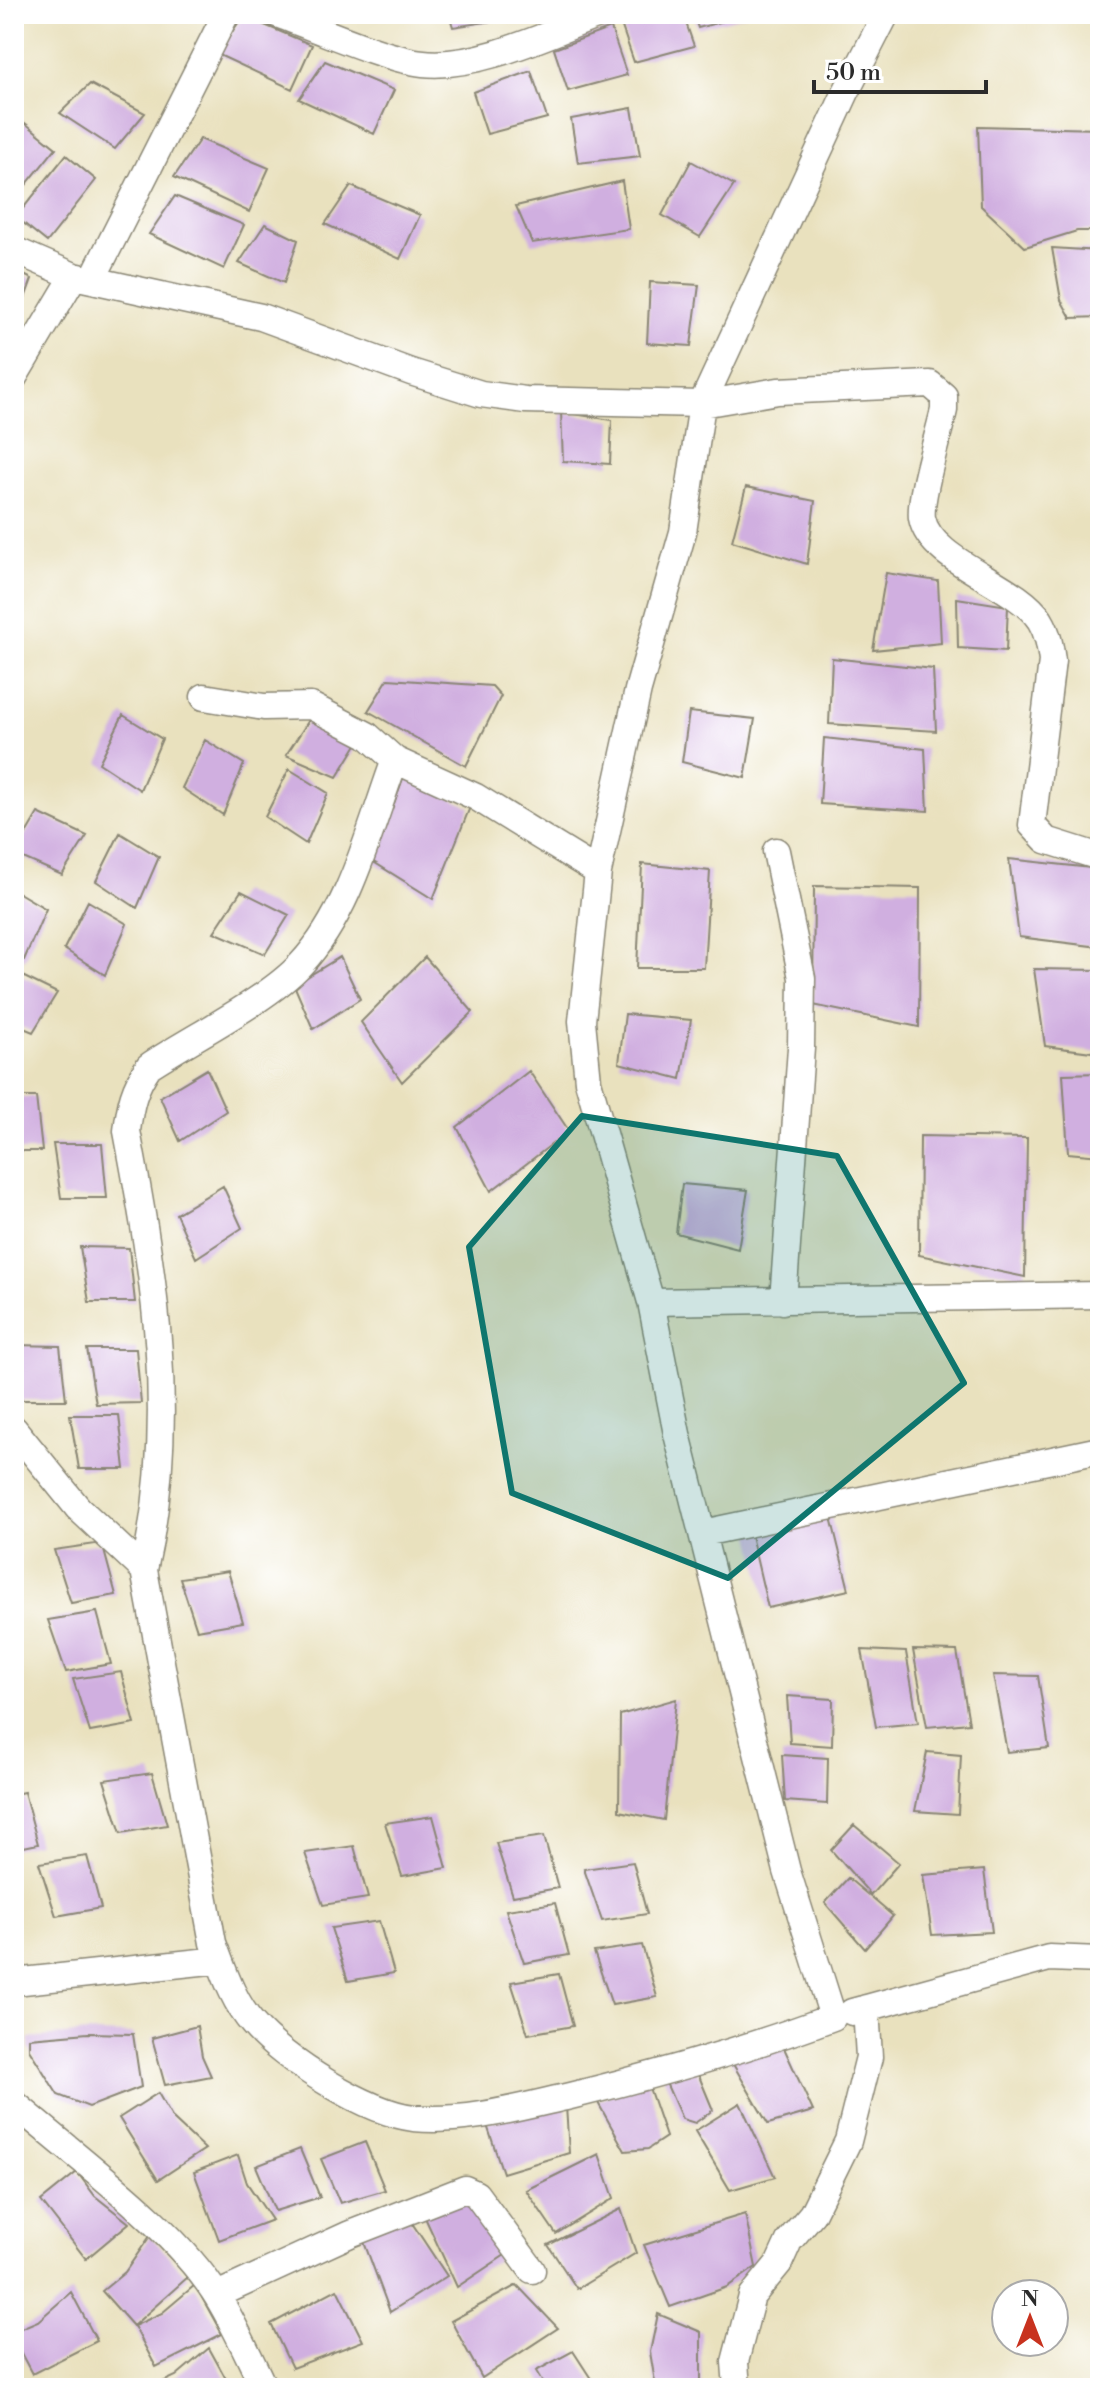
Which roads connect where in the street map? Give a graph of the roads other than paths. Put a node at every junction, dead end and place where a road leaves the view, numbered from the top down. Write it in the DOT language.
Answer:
graph roads {
  1 [pos="226,14"];
  2 [pos="277,14"];
  3 [pos="601,14"];
  4 [pos="886,14"];
  5 [pos="14,250"];
  6 [pos="83,278"];
  7 [pos="14,377"];
  8 [pos="702,404"];
  9 [pos="204,697"];
  10 [pos="395,760"];
  11 [pos="776,851"];
  12 [pos="1100,857"];
  13 [pos="598,872"];
  14 [pos="1100,1295"];
  15 [pos="783,1301"];
  16 [pos="651,1302"];
  17 [pos="14,1429"];
  18 [pos="1100,1450"];
  19 [pos="703,1533"];
  20 [pos="144,1570"];
  21 [pos="219,1960"];
  22 [pos="1100,1960"];
  23 [pos="14,1982"];
  24 [pos="866,2008"];
  25 [pos="833,2017"];
  26 [pos="14,2103"];
  27 [pos="532,2270"];
  28 [pos="217,2295"];
  29 [pos="264,2388"];
  30 [pos="737,2388"];
  1 -- 6 [label="street"];
  2 -- 3 [label="street"];
  4 -- 8 [label="street"];
  5 -- 6 [label="street"];
  6 -- 7 [label="street"];
  6 -- 8 [label="street"];
  8 -- 12 [label="street"];
  8 -- 13 [label="street"];
  9 -- 10 [label="street"];
  10 -- 13 [label="street"];
  10 -- 20 [label="street"];
  11 -- 15 [label="street"];
  13 -- 16 [label="street"];
  14 -- 15 [label="street"];
  15 -- 16 [label="street"];
  16 -- 19 [label="street"];
  17 -- 20 [label="street"];
  18 -- 19 [label="street"];
  19 -- 25 [label="street"];
  20 -- 21 [label="street"];
  21 -- 23 [label="street"];
  21 -- 25 [label="street"];
  22 -- 24 [label="street"];
  24 -- 25 [label="street"];
  24 -- 30 [label="street"];
  26 -- 28 [label="street"];
  27 -- 28 [label="street"];
  28 -- 29 [label="street"];
}
